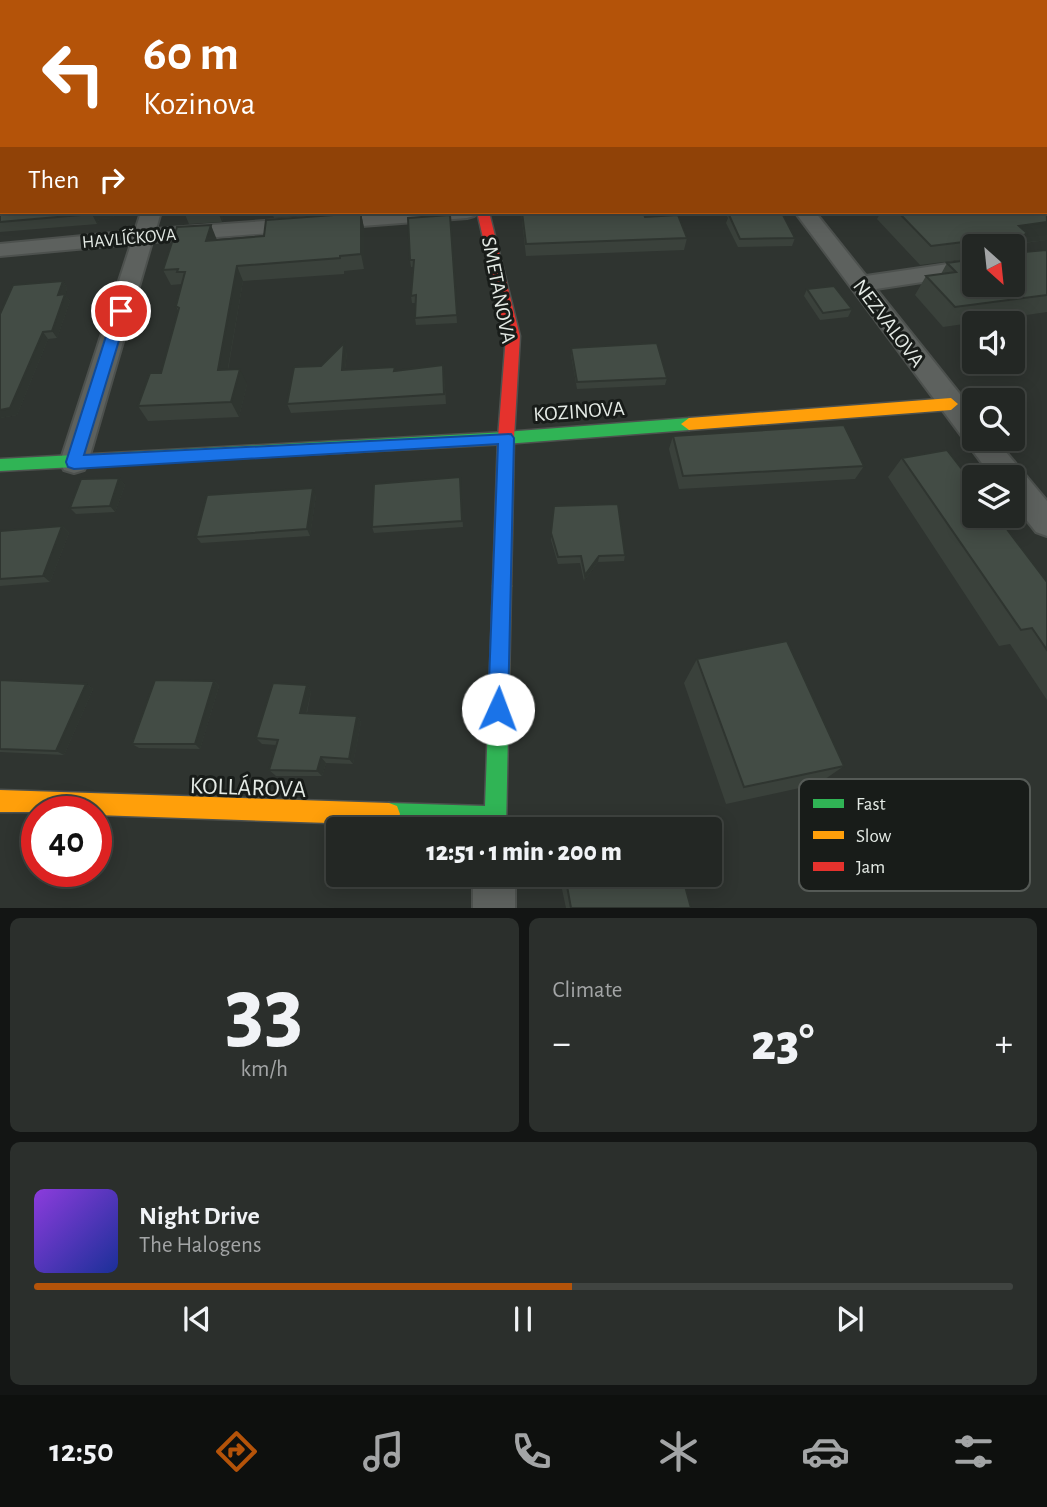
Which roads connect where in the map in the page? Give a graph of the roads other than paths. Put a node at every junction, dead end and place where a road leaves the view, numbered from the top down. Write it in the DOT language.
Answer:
graph roads {
  1 [pos="150,214"];
  2 [pos="440,214"];
  3 [pos="482,214"];
  4 [pos="806,214"];
  5 [pos="144,236"];
  6 [pos="0,250"];
  7 [pos="962,269"];
  8 [pos="859,284"];
  9 [pos="951,404"];
  10 [pos="962,417"];
  11 [pos="506,438"];
  12 [pos="989,451"];
  13 [pos="74,462"];
  14 [pos="1000,465"];
  15 [pos="0,466"];
  16 [pos="1025,496"];
  17 [pos="1047,523"];
  18 [pos="0,801"];
  19 [pos="344,817"];
  20 [pos="495,817"];
  21 [pos="494,887"];
  22 [pos="494,908"];
  1 -- 5 [label="street"];
  2 -- 5 [label="street, HAVLÍČKOVA"];
  3 -- 11 [label="street, SMETANOVA"];
  4 -- 8 [label="street, NEZVALOVA"];
  5 -- 6 [label="street, HAVLÍČKOVA"];
  5 -- 13 [label="street"];
  7 -- 8 [label="street"];
  8 -- 9 [label="street, NEZVALOVA"];
  9 -- 10 [label="street, NEZVALOVA"];
  9 -- 11 [label="street, KOZINOVA"];
  11 -- 13 [label="street, KOZINOVA"];
  11 -- 20 [label="street, SMETANOVA"];
  12 -- 14 [label="street"];
  13 -- 15 [label="street, KOZINOVA"];
  16 -- 17 [label="street"];
  18 -- 19 [label="street, KOLLÁROVA"];
  21 -- 22 [label="street"];
}
